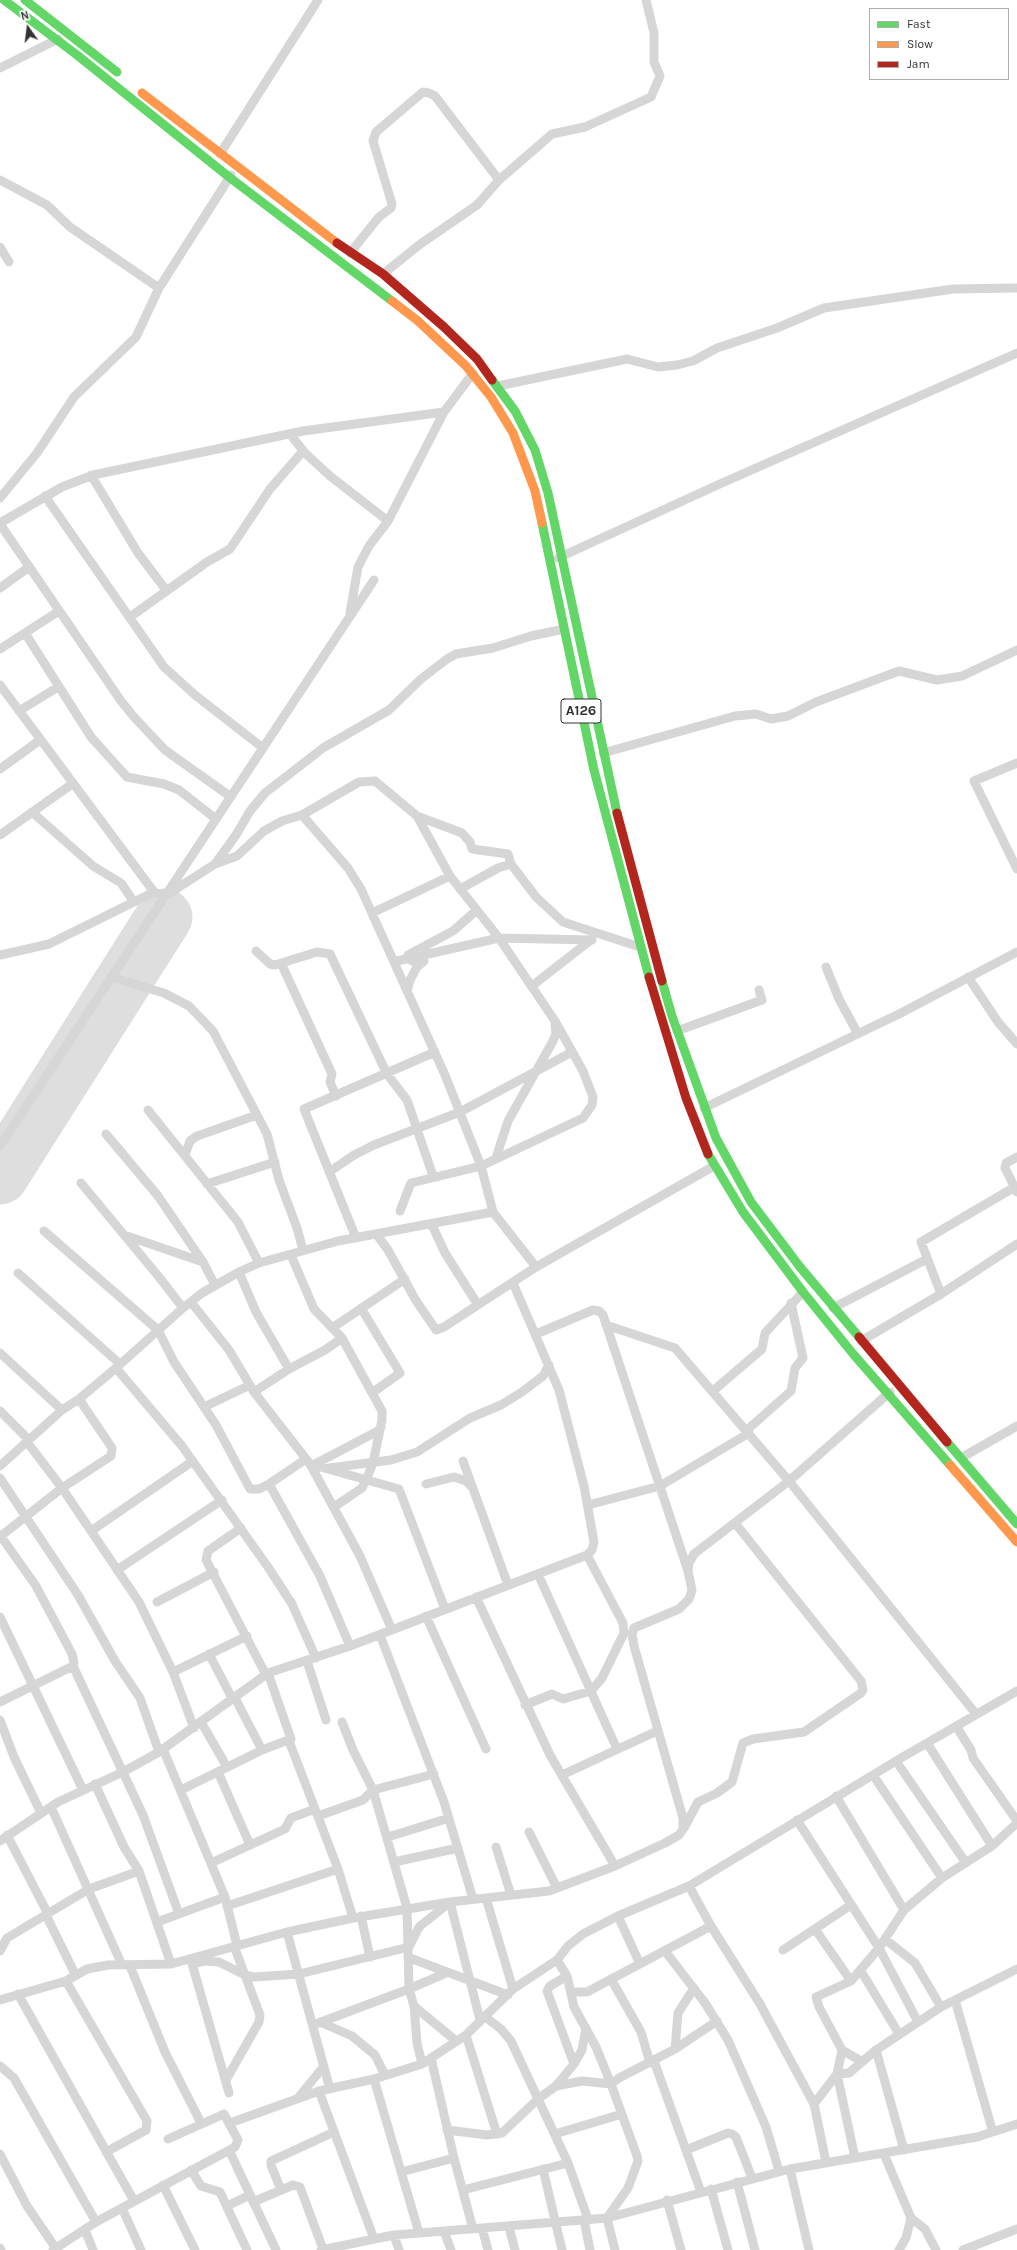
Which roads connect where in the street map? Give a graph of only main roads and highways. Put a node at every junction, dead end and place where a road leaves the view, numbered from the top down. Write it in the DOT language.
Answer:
graph roads {
  1 [pos="4,0"];
  2 [pos="25,0"];
  3 [pos="1016,1520"];
  4 [pos="1017,1542"];
  1 -- 4 [label="highway, A126"];
  2 -- 3 [label="highway, A126"];
}
